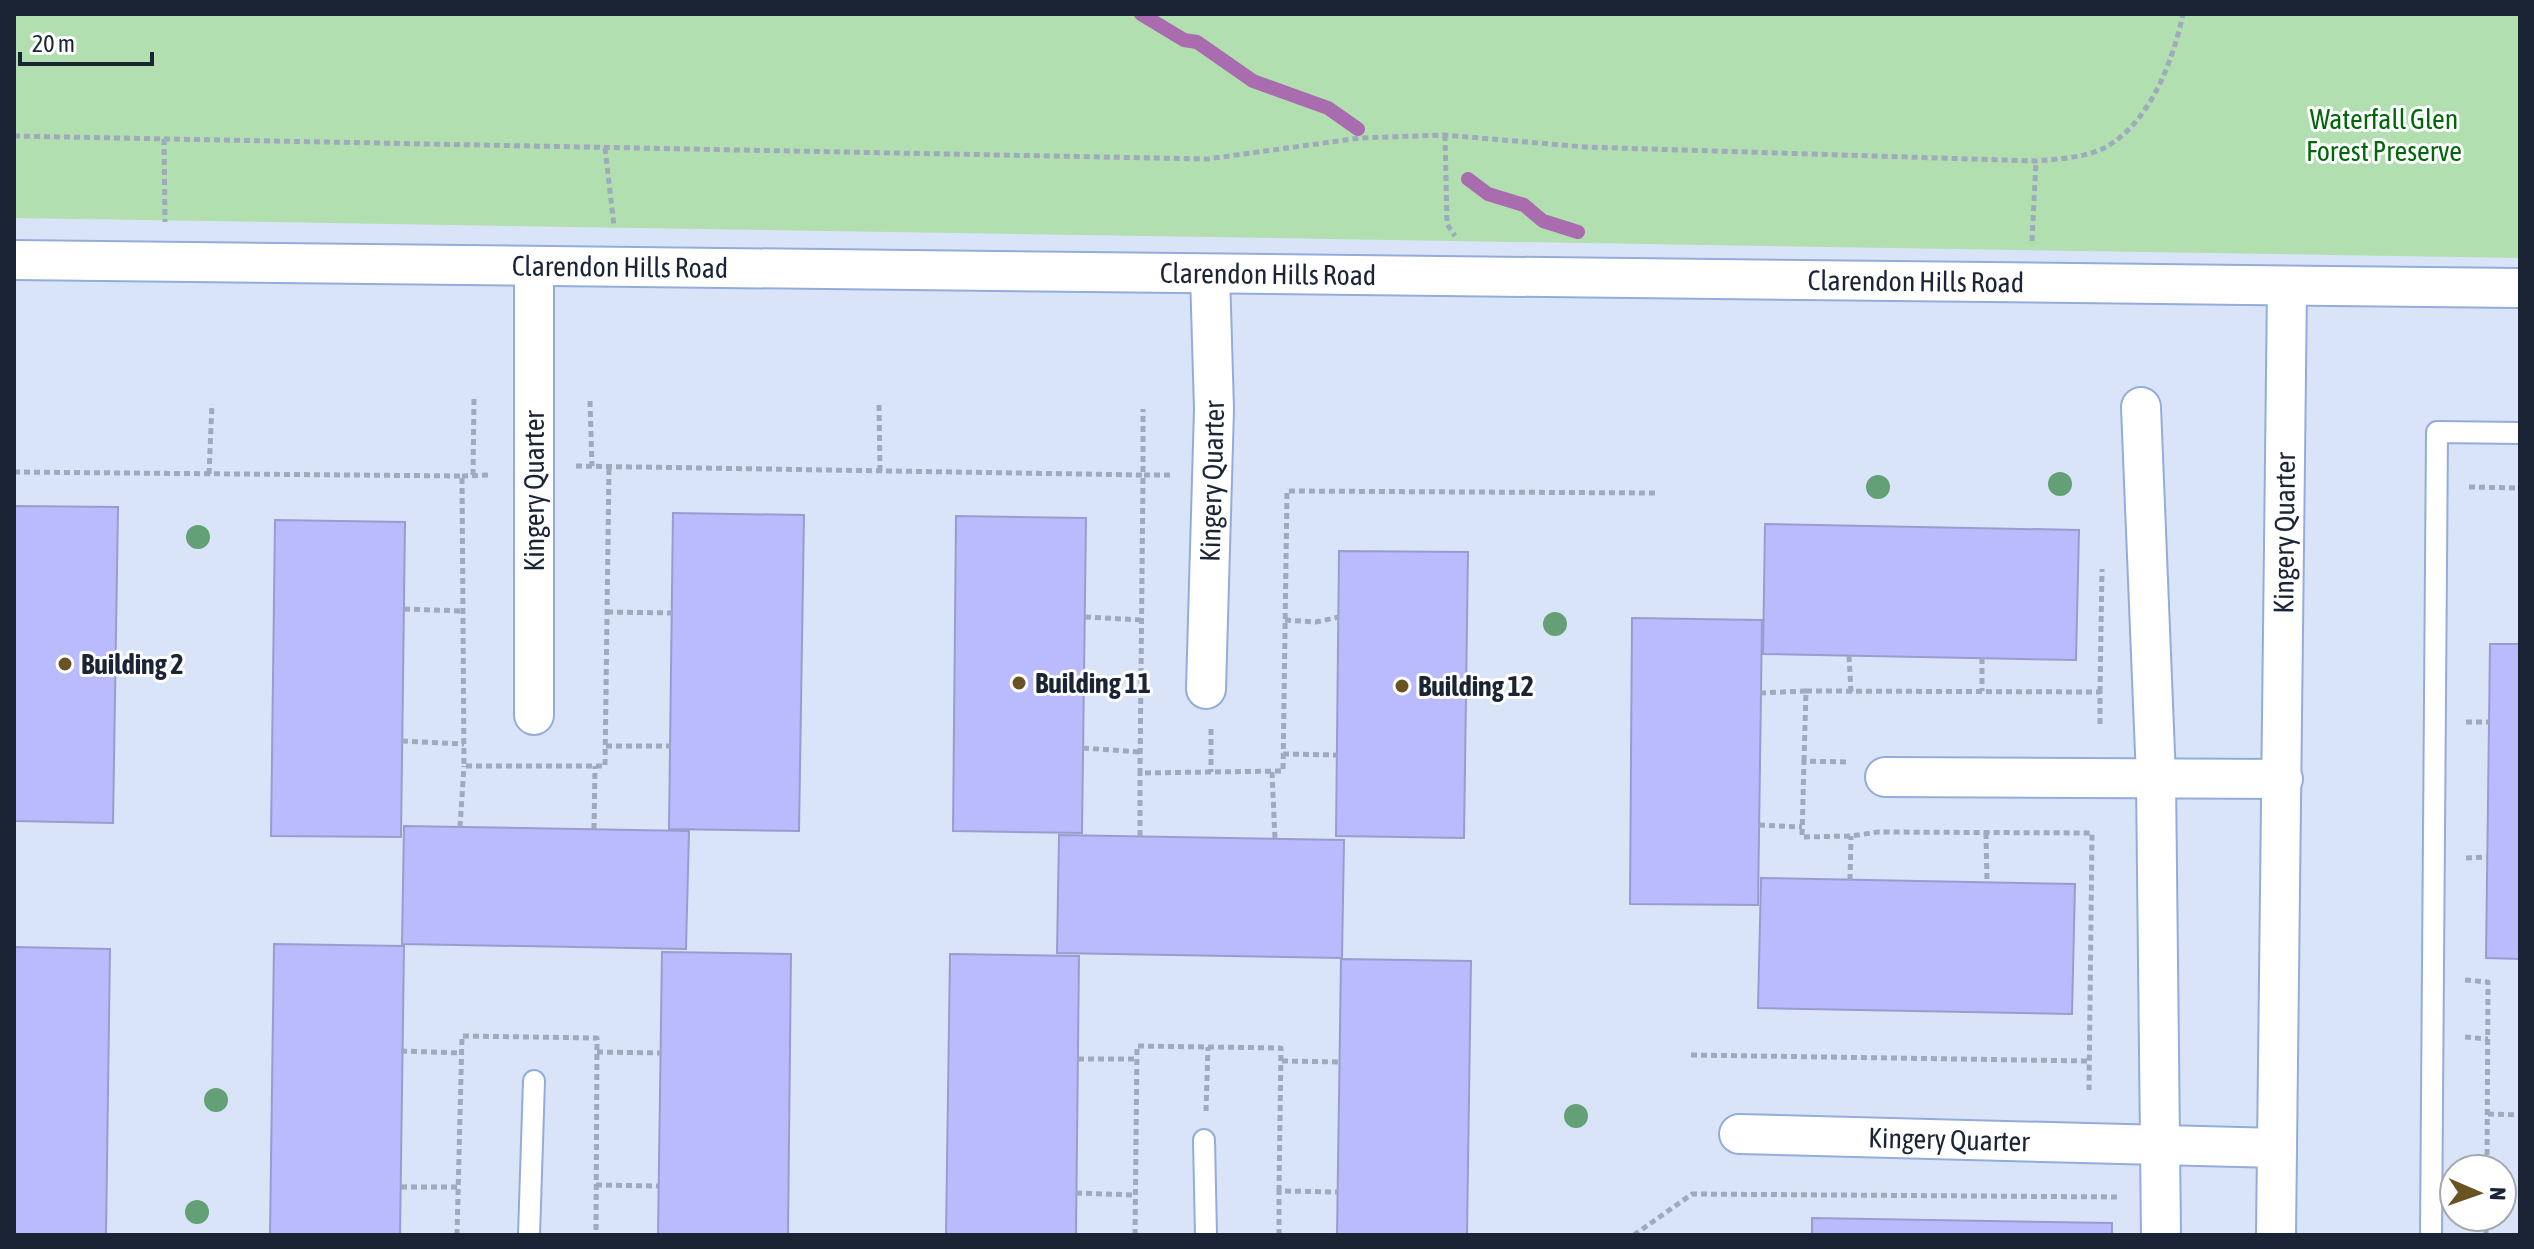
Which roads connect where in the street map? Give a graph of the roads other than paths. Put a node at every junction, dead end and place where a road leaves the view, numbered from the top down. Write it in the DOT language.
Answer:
graph roads {
  1 [pos="14,260"];
  2 [pos="534,267"];
  3 [pos="1210,274"];
  4 [pos="2287,287"];
  5 [pos="2520,288"];
  6 [pos="2141,407"];
  7 [pos="2520,433"];
  8 [pos="1208,702"];
  9 [pos="534,715"];
  10 [pos="1885,777"];
  11 [pos="2156,778"];
  12 [pos="2283,779"];
  13 [pos="534,1081"];
  14 [pos="1739,1134"];
  15 [pos="1204,1140"];
  16 [pos="2160,1145"];
  17 [pos="2277,1148"];
  18 [pos="529,1235"];
  19 [pos="1206,1235"];
  20 [pos="2161,1235"];
  21 [pos="2276,1235"];
  22 [pos="2431,1235"];
  1 -- 2 [label="street, Clarendon Hills Road"];
  2 -- 3 [label="street, Clarendon Hills Road"];
  2 -- 9 [label="street, Kingery Quarter"];
  3 -- 4 [label="street, Clarendon Hills Road"];
  3 -- 8 [label="street, Kingery Quarter"];
  4 -- 5 [label="street, Clarendon Hills Road"];
  4 -- 12 [label="street, Kingery Quarter"];
  6 -- 11 [label="street"];
  7 -- 22 [label="lane"];
  10 -- 11 [label="street"];
  11 -- 12 [label="street"];
  11 -- 16 [label="street"];
  12 -- 17 [label="street, Kingery Quarter"];
  13 -- 18 [label="lane"];
  14 -- 16 [label="street, Kingery Quarter"];
  15 -- 19 [label="lane"];
  16 -- 17 [label="street, Kingery Quarter"];
  16 -- 20 [label="street"];
  17 -- 21 [label="street, Kingery Quarter"];
}
